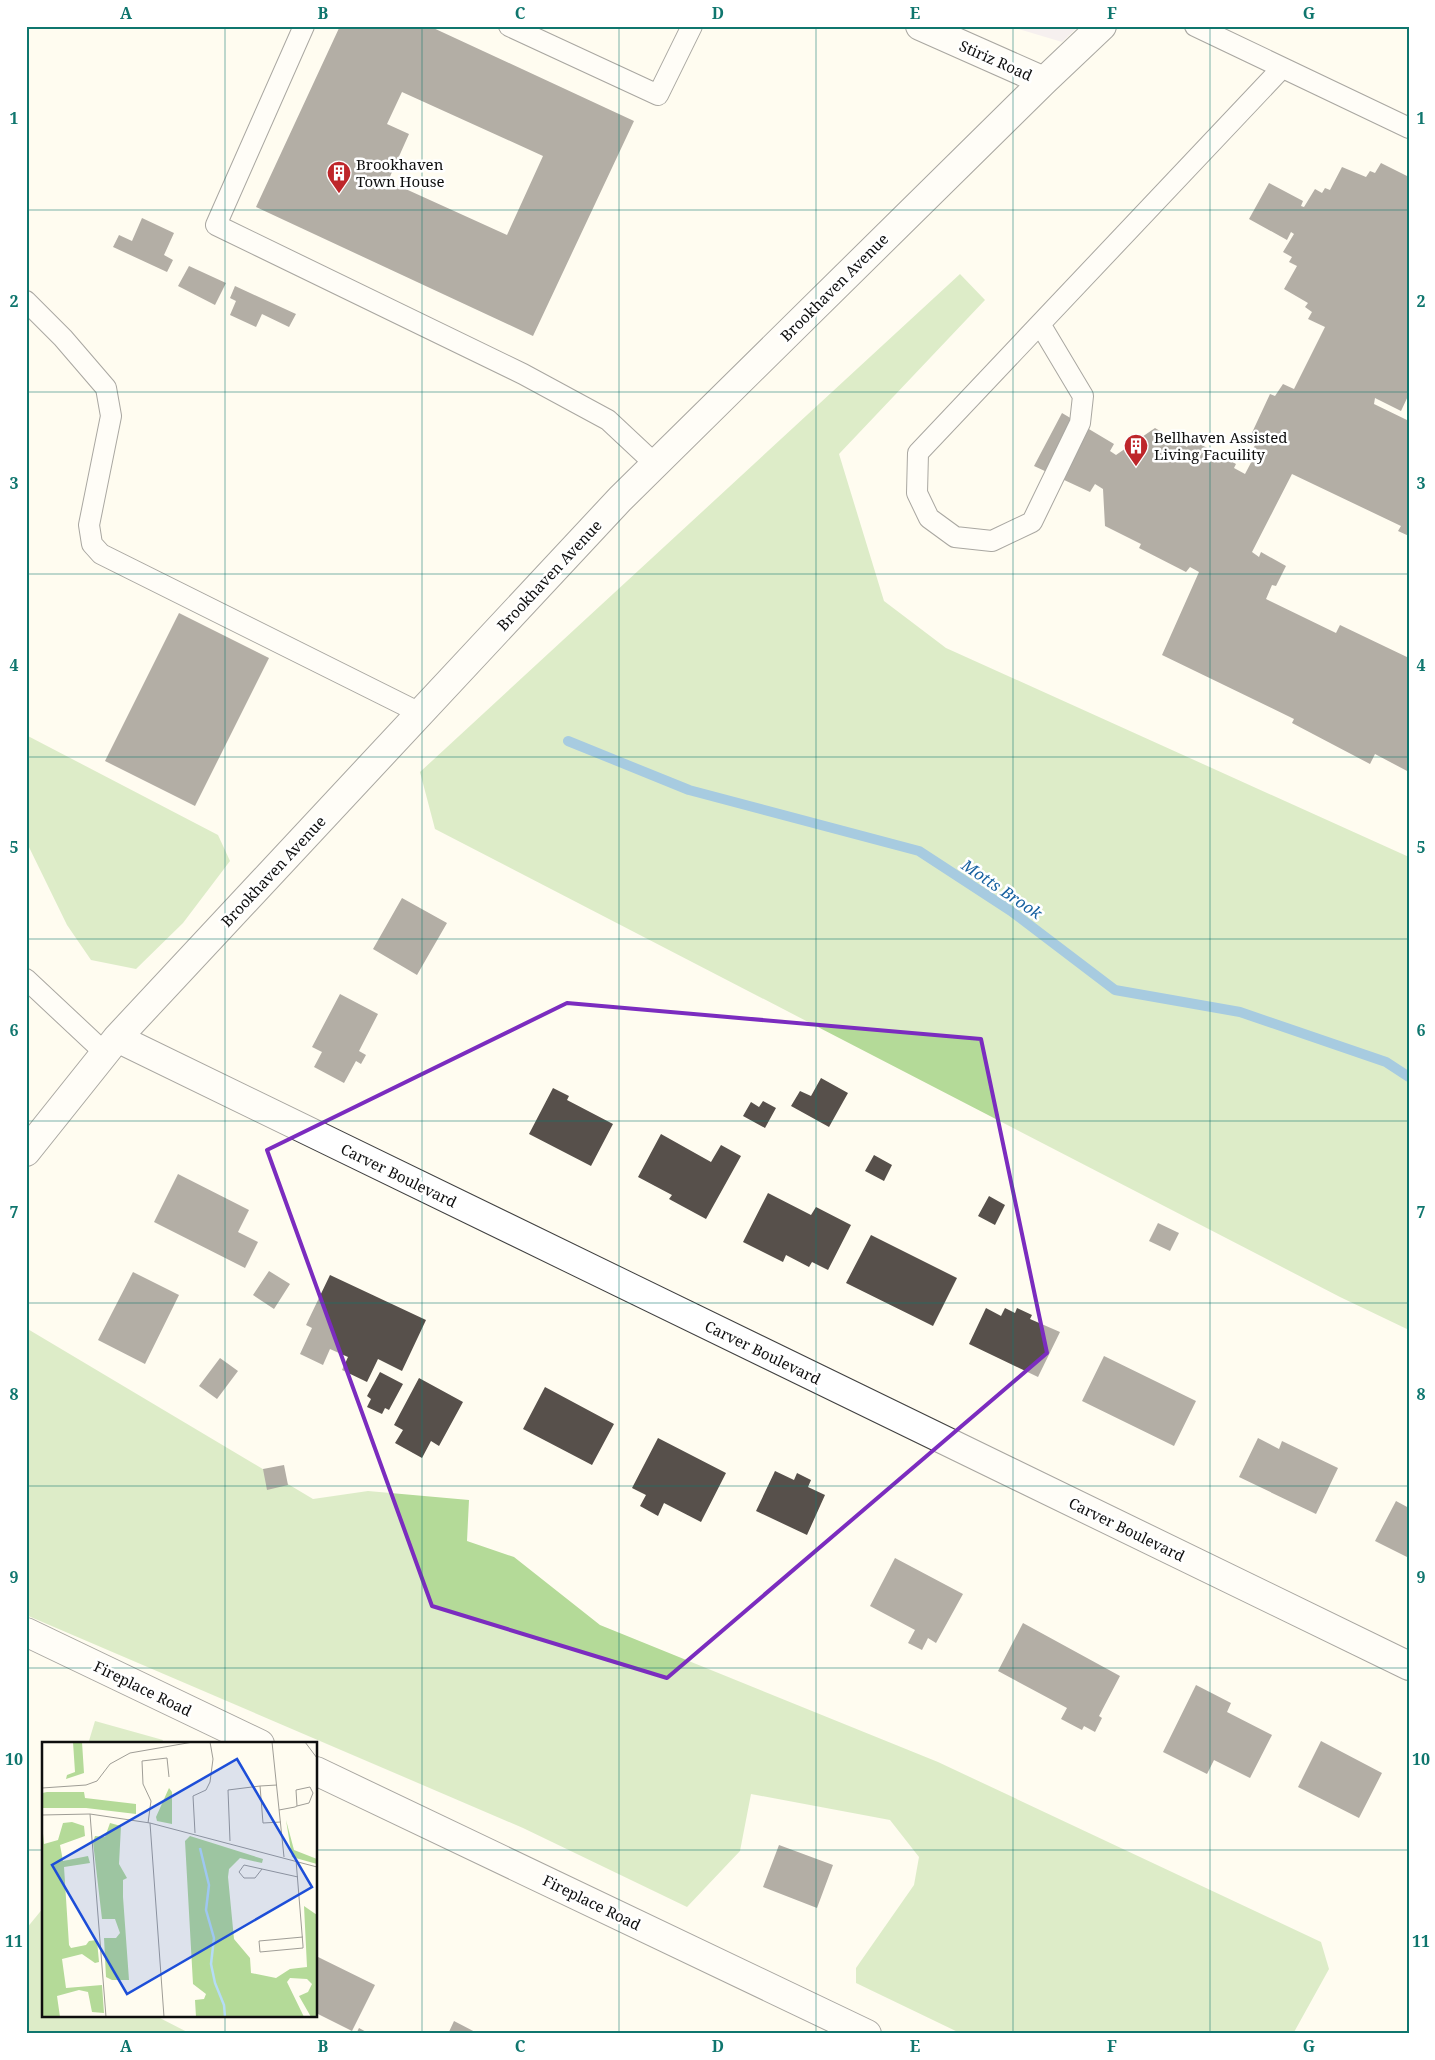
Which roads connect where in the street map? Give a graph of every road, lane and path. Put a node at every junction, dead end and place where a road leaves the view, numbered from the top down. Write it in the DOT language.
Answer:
graph roads {
  1 [pos="304,26"];
  2 [pos="509,26"];
  3 [pos="692,26"];
  4 [pos="920,26"];
  5 [pos="1102,26"];
  6 [pos="1195,26"];
  7 [pos="1282,68"];
  8 [pos="1044,81"];
  9 [pos="1409,128"];
  10 [pos="26,301"];
  11 [pos="1040,324"];
  12 [pos="655,464"];
  13 [pos="420,713"];
  14 [pos="26,979"];
  15 [pos="111,1045"];
  16 [pos="26,1152"];
  17 [pos="26,1632"];
  18 [pos="1409,1666"];
  19 [pos="256,1742"];
  20 [pos="318,1772"];
  21 [pos="867,2034"];
  1 -- 12 [label="lane"];
  2 -- 3 [label="lane"];
  4 -- 8 [label="street, Stiriz Road"];
  5 -- 8 [label="street, Brookhaven Avenue"];
  6 -- 7 [label="lane"];
  7 -- 9 [label="lane"];
  7 -- 11 [label="lane"];
  8 -- 12 [label="street, Brookhaven Avenue"];
  10 -- 13 [label="lane"];
  11 -- 11 [label="lane"];
  12 -- 13 [label="street, Brookhaven Avenue"];
  13 -- 15 [label="street, Brookhaven Avenue"];
  14 -- 15 [label="lane"];
  15 -- 16 [label="street, Brookhaven Avenue"];
  15 -- 18 [label="street, Carver Boulevard"];
  17 -- 19 [label="street, Fireplace Road"];
  20 -- 21 [label="street, Fireplace Road"];
}
